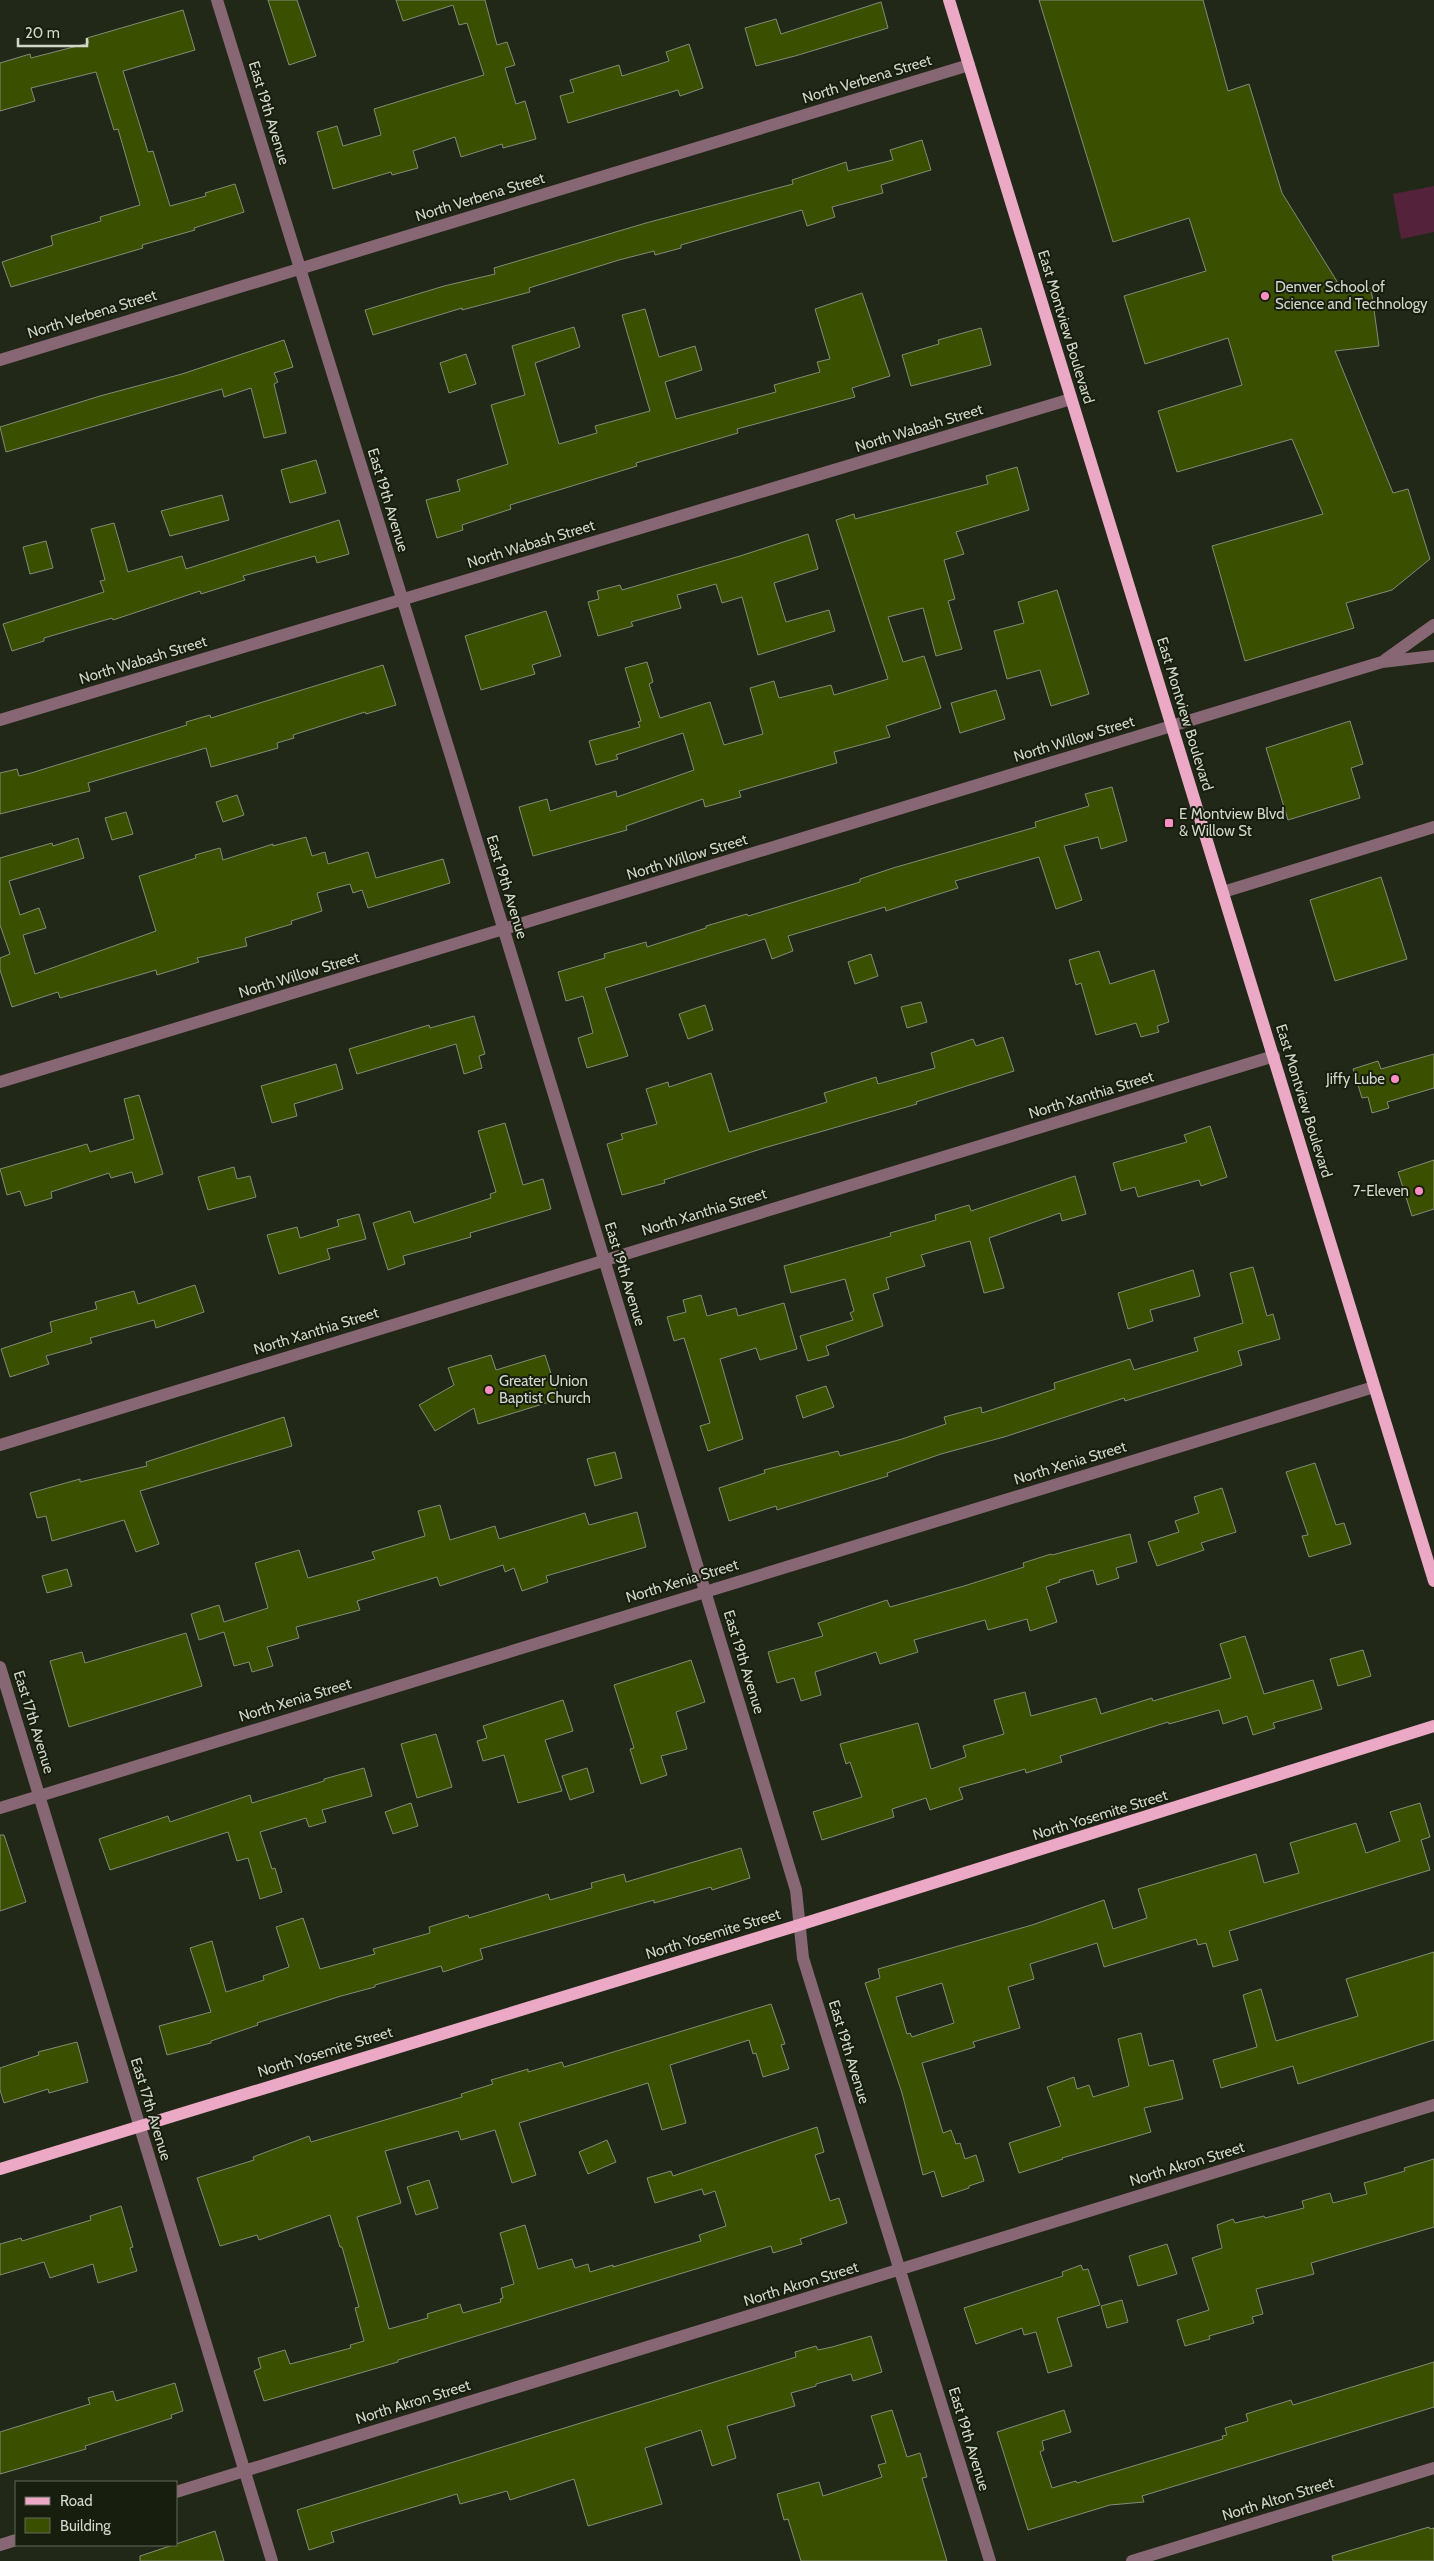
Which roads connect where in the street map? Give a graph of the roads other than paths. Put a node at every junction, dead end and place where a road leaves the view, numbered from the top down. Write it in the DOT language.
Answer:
graph roads {
  1 [pos="217,0"];
  2 [pos="949,0"];
  3 [pos="969,65"];
  4 [pos="299,268"];
  5 [pos="0,360"];
  6 [pos="1071,400"];
  7 [pos="402,599"];
  8 [pos="1434,624"];
  9 [pos="1434,656"];
  10 [pos="1382,662"];
  11 [pos="0,720"];
  12 [pos="1172,726"];
  13 [pos="1434,826"];
  14 [pos="1223,892"];
  15 [pos="504,930"];
  16 [pos="1274,1056"];
  17 [pos="0,1082"];
  18 [pos="604,1260"];
  19 [pos="1374,1387"];
  20 [pos="0,1445"];
  21 [pos="1423,1545"];
  22 [pos="1434,1562"];
  23 [pos="1434,1581"];
  24 [pos="706,1591"];
  25 [pos="0,1667"];
  26 [pos="1434,1726"];
  27 [pos="40,1795"];
  28 [pos="0,1808"];
  29 [pos="799,1925"];
  30 [pos="1434,2104"];
  31 [pos="139,2126"];
  32 [pos="0,2169"];
  33 [pos="900,2270"];
  34 [pos="1434,2468"];
  35 [pos="244,2471"];
  36 [pos="178,2491"];
  37 [pos="15,2540"];
  38 [pos="0,2545"];
  39 [pos="272,2561"];
  40 [pos="990,2561"];
  41 [pos="1132,2561"];
  1 -- 4 [label="street, East 19th Avenue"];
  2 -- 3 [label="main road, East Montview Boulevard"];
  3 -- 4 [label="street, North Verbena Street"];
  3 -- 6 [label="main road, East Montview Boulevard"];
  4 -- 5 [label="street, North Verbena Street"];
  4 -- 7 [label="street, East 19th Avenue"];
  6 -- 7 [label="street, North Wabash Street"];
  6 -- 12 [label="main road, East Montview Boulevard"];
  7 -- 11 [label="street, North Wabash Street"];
  7 -- 15 [label="street, East 19th Avenue"];
  8 -- 10 [label="street, North Willow Street"];
  9 -- 10 [label="street, North Willow Street"];
  10 -- 12 [label="street, North Willow Street"];
  12 -- 14 [label="main road, East Montview Boulevard"];
  12 -- 15 [label="street, North Willow Street"];
  13 -- 14 [label="street"];
  14 -- 16 [label="main road, East Montview Boulevard"];
  15 -- 17 [label="street, North Willow Street"];
  15 -- 18 [label="street, East 19th Avenue"];
  16 -- 18 [label="street, North Xanthia Street"];
  16 -- 19 [label="main road, East Montview Boulevard"];
  18 -- 20 [label="street, North Xanthia Street"];
  18 -- 24 [label="street, East 19th Avenue"];
  19 -- 21 [label="main road, East Montview Boulevard"];
  19 -- 24 [label="street, North Xenia Street"];
  21 -- 22 [label="main road"];
  21 -- 23 [label="main road, East Montview Boulevard"];
  24 -- 27 [label="street, North Xenia Street"];
  24 -- 29 [label="street, East 19th Avenue"];
  25 -- 27 [label="street, East 17th Avenue"];
  26 -- 29 [label="main road, North Yosemite Street"];
  27 -- 28 [label="street, North Xenia Street"];
  27 -- 31 [label="street, East 17th Avenue"];
  29 -- 31 [label="main road, North Yosemite Street"];
  29 -- 33 [label="street, East 19th Avenue"];
  30 -- 33 [label="street, North Akron Street"];
  31 -- 32 [label="main road, North Yosemite Street"];
  31 -- 35 [label="street, East 17th Avenue"];
  33 -- 35 [label="street, North Akron Street"];
  33 -- 40 [label="street, East 19th Avenue"];
  34 -- 41 [label="street, North Alton Street"];
  35 -- 36 [label="street, North Akron Street"];
  35 -- 39 [label="street, East 17th Avenue"];
  37 -- 38 [label="street"];
}
